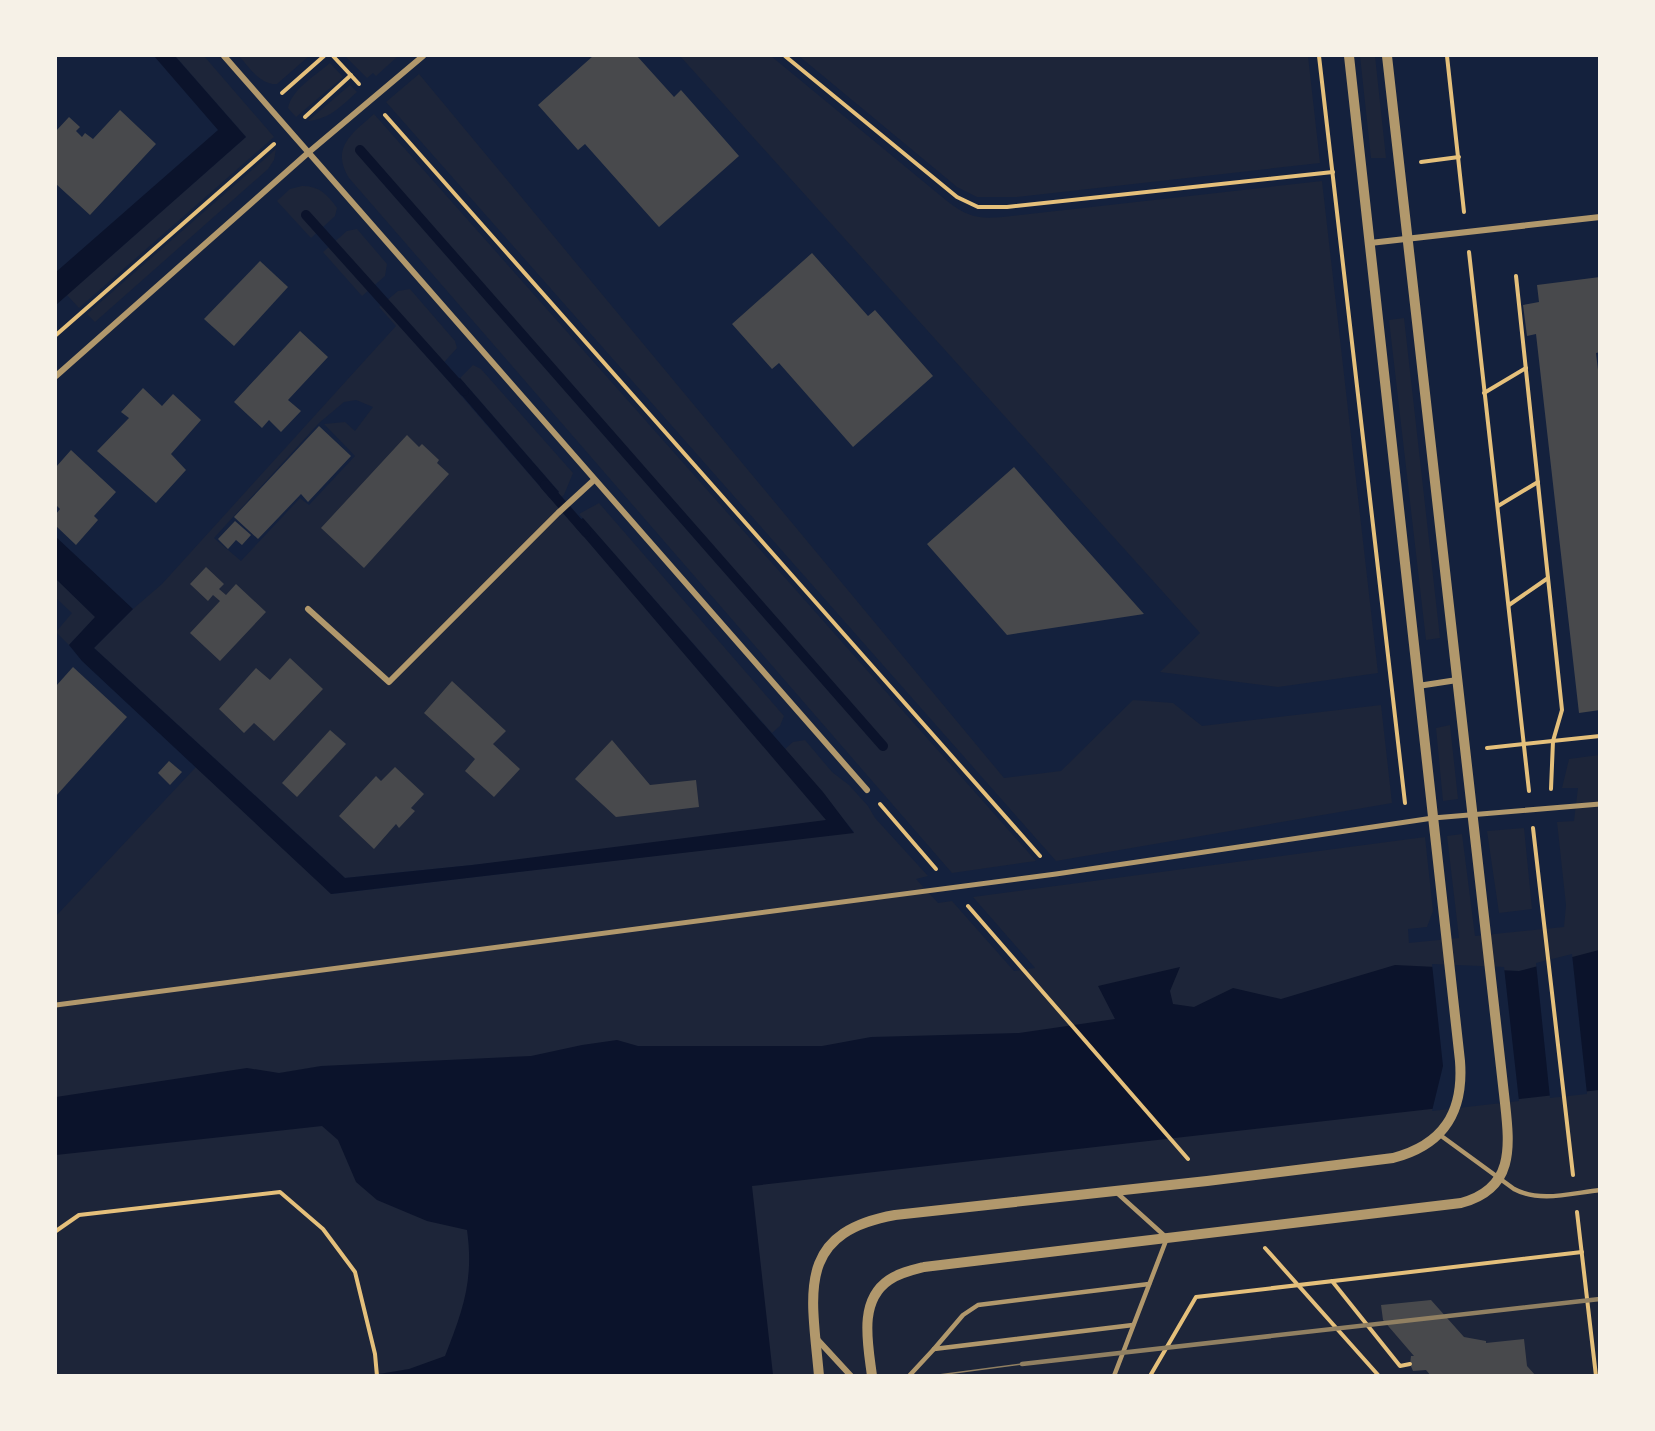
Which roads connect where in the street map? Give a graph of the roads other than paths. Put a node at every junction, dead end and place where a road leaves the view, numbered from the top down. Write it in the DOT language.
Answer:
graph roads {
  1 [pos="224,56"];
  2 [pos="423,56"];
  3 [pos="1349,56"];
  4 [pos="1387,56"];
  5 [pos="309,152"];
  6 [pos="1599,217"];
  7 [pos="1407,239"];
  8 [pos="1370,243"];
  9 [pos="56,376"];
  10 [pos="594,480"];
  11 [pos="308,609"];
  12 [pos="1457,680"];
  13 [pos="1418,686"];
  14 [pos="867,790"];
  15 [pos="1599,804"];
  16 [pos="1472,815"];
  17 [pos="1433,818"];
  18 [pos="56,1005"];
  19 [pos="1440,1135"];
  20 [pos="1499,1178"];
  21 [pos="1599,1190"];
  22 [pos="1114,1191"];
  23 [pos="1167,1238"];
  24 [pos="1149,1284"];
  25 [pos="1133,1325"];
  26 [pos="816,1338"];
  27 [pos="934,1349"];
  28 [pos="819,1376"];
  29 [pos="851,1376"];
  30 [pos="872,1376"];
  31 [pos="909,1376"];
  32 [pos="1114,1376"];
  1 -- 5 [label="street"];
  2 -- 5 [label="street"];
  3 -- 8 [label="street"];
  4 -- 7 [label="street"];
  5 -- 9 [label="street"];
  5 -- 10 [label="street"];
  6 -- 7 [label="street"];
  7 -- 8 [label="street"];
  7 -- 12 [label="street"];
  8 -- 13 [label="street"];
  10 -- 11 [label="street"];
  10 -- 14 [label="street"];
  12 -- 13 [label="street"];
  12 -- 16 [label="street"];
  13 -- 17 [label="street"];
  15 -- 16 [label="street"];
  16 -- 17 [label="street"];
  16 -- 20 [label="street"];
  17 -- 18 [label="street"];
  17 -- 19 [label="street"];
  19 -- 20 [label="lane"];
  19 -- 22 [label="street"];
  20 -- 21 [label="lane"];
  20 -- 23 [label="street"];
  22 -- 23 [label="lane"];
  22 -- 26 [label="street"];
  23 -- 24 [label="lane"];
  23 -- 30 [label="street"];
  24 -- 25 [label="lane"];
  24 -- 27 [label="lane"];
  25 -- 27 [label="lane"];
  25 -- 32 [label="lane"];
  26 -- 28 [label="street"];
  26 -- 29 [label="street"];
  27 -- 31 [label="lane"];
}
